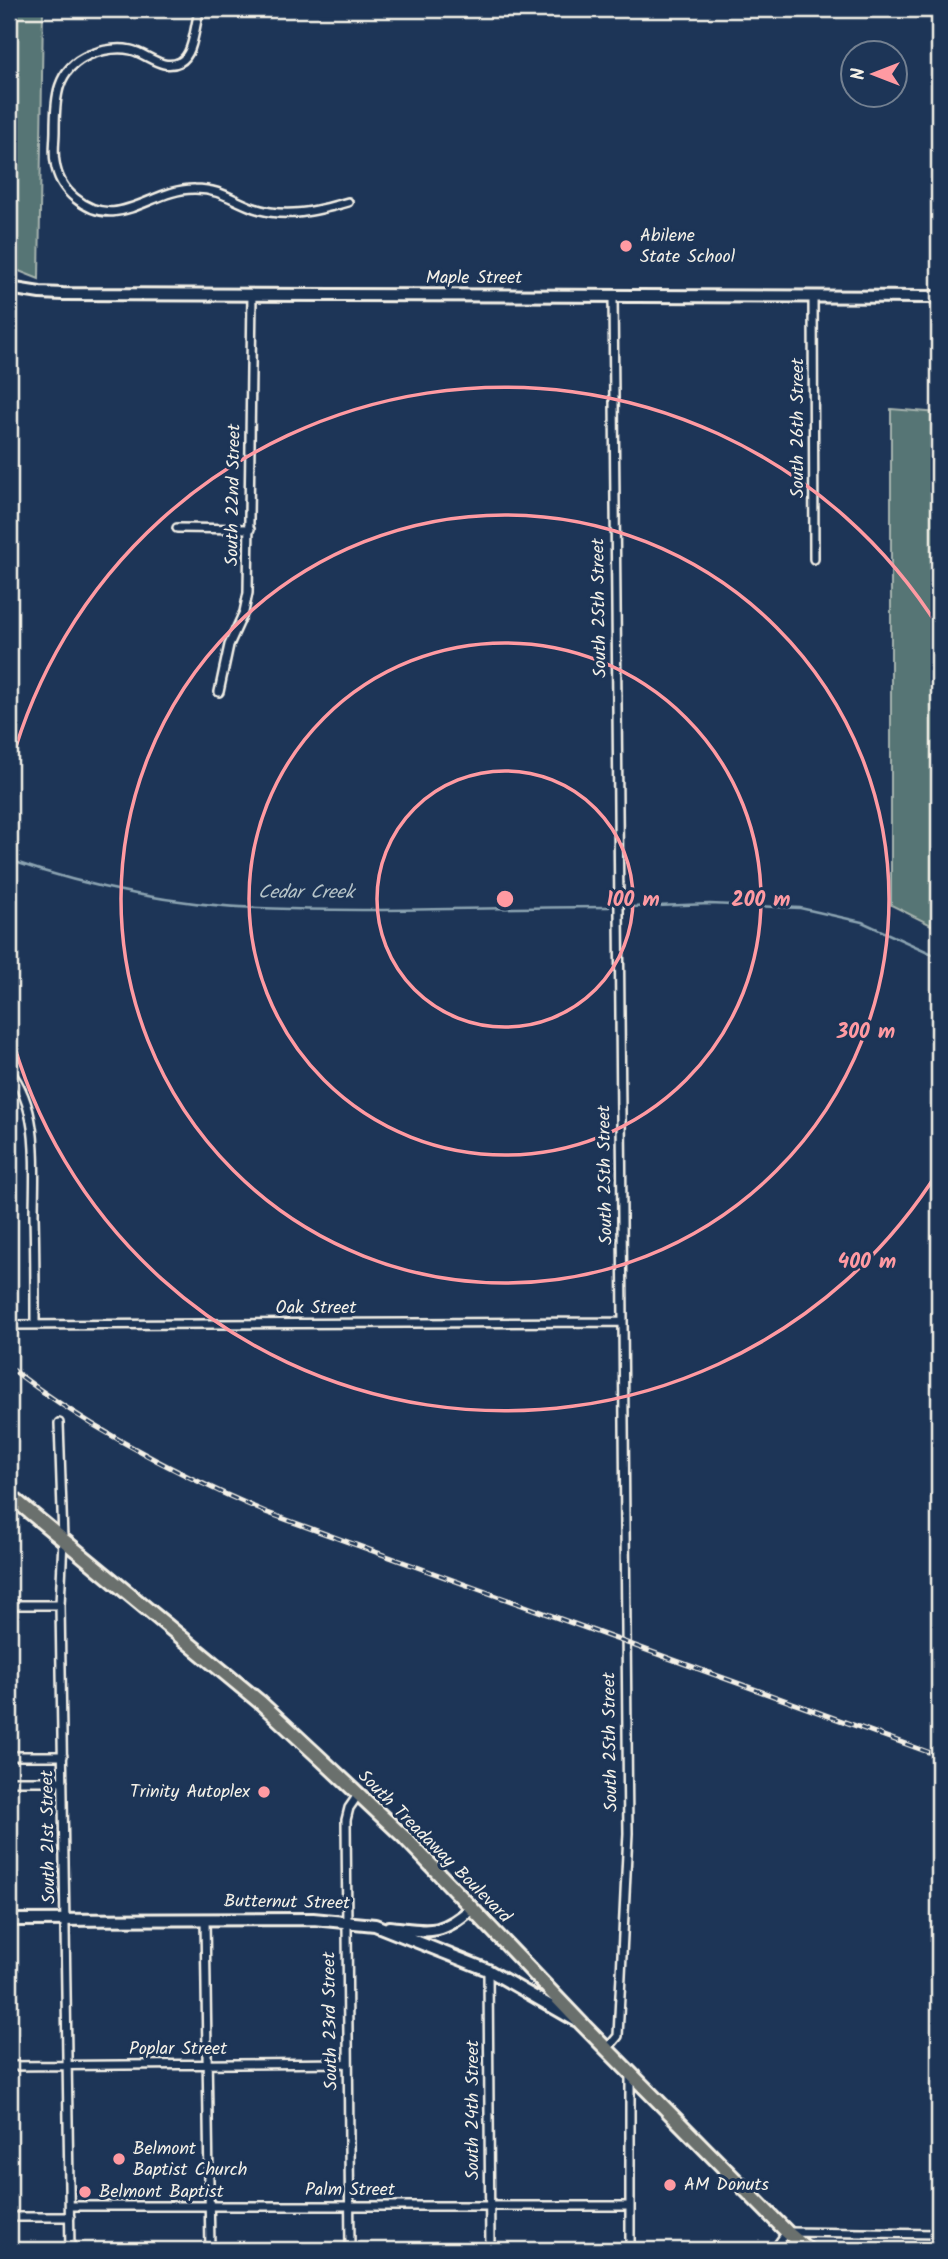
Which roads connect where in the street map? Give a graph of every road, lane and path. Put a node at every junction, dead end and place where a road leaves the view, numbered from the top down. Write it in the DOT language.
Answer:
graph roads {
  1 [pos="200,9"];
  2 [pos="348,202"];
  3 [pos="9,288"];
  4 [pos="252,294"];
  5 [pos="613,296"];
  6 [pos="813,297"];
  7 [pos="939,297"];
  8 [pos="177,528"];
  9 [pos="250,529"];
  10 [pos="814,559"];
  11 [pos="219,692"];
  12 [pos="9,1070"];
  13 [pos="623,1322"];
  14 [pos="35,1324"];
  15 [pos="9,1325"];
  16 [pos="59,1423"];
  17 [pos="9,1495"];
  18 [pos="63,1539"];
  19 [pos="9,1605"];
  20 [pos="60,1605"];
  21 [pos="9,1756"];
  22 [pos="63,1756"];
  23 [pos="9,1781"];
  24 [pos="64,1781"];
  25 [pos="358,1795"];
  26 [pos="471,1909"];
  27 [pos="205,1919"];
  28 [pos="9,1920"];
  29 [pos="66,1920"];
  30 [pos="345,1921"];
  31 [pos="375,1925"];
  32 [pos="488,1970"];
  33 [pos="582,2024"];
  34 [pos="607,2049"];
  35 [pos="347,2063"];
  36 [pos="208,2064"];
  37 [pos="67,2065"];
  38 [pos="9,2066"];
  39 [pos="629,2070"];
  40 [pos="70,2206"];
  41 [pos="210,2206"];
  42 [pos="349,2206"];
  43 [pos="489,2206"];
  44 [pos="630,2206"];
  45 [pos="9,2217"];
  46 [pos="70,2217"];
  47 [pos="787,2232"];
  48 [pos="939,2234"];
  49 [pos="70,2250"];
  50 [pos="210,2250"];
  51 [pos="350,2250"];
  52 [pos="490,2250"];
  53 [pos="631,2250"];
  54 [pos="774,2250"];
  55 [pos="808,2250"];
  1 -- 2 [label="street"];
  3 -- 4 [label="main road, Maple Street"];
  4 -- 5 [label="main road, Maple Street"];
  4 -- 9 [label="street, South 22nd Street"];
  5 -- 6 [label="main road, Maple Street"];
  5 -- 13 [label="street, South 25th Street"];
  6 -- 7 [label="main road, Maple Street"];
  6 -- 10 [label="street, South 26th Street"];
  8 -- 9 [label="street"];
  9 -- 11 [label="street, South 22nd Street"];
  12 -- 14 [label="street"];
  13 -- 14 [label="street, Oak Street"];
  13 -- 34 [label="street, South 25th Street"];
  14 -- 15 [label="street, Oak Street"];
  16 -- 18 [label="street, South 21st Street"];
  17 -- 18 [label="main road, South Treadaway Boulevard"];
  18 -- 20 [label="street, South 21st Street"];
  18 -- 25 [label="main road, South Treadaway Boulevard"];
  19 -- 20 [label="street"];
  20 -- 22 [label="street, South 21st Street"];
  21 -- 22 [label="street"];
  22 -- 24 [label="street, South 21st Street"];
  23 -- 24 [label="street"];
  24 -- 29 [label="street, South 21st Street"];
  25 -- 26 [label="main road, South Treadaway Boulevard"];
  25 -- 30 [label="street, South 23rd Street"];
  26 -- 31 [label="main road"];
  26 -- 33 [label="main road, South Treadaway Boulevard"];
  27 -- 29 [label="main road, Butternut Street"];
  27 -- 30 [label="main road, Butternut Street"];
  27 -- 36 [label="street"];
  28 -- 29 [label="main road, Butternut Street"];
  29 -- 37 [label="street, South 21st Street"];
  30 -- 31 [label="main road, Butternut Street"];
  30 -- 35 [label="street, South 23rd Street"];
  31 -- 32 [label="main road, Butternut Street"];
  32 -- 33 [label="main road, Butternut Street"];
  32 -- 43 [label="street, South 24th Street"];
  33 -- 34 [label="main road, South Treadaway Boulevard"];
  34 -- 39 [label="main road, South Treadaway Boulevard"];
  35 -- 36 [label="street, Poplar Street"];
  35 -- 42 [label="street, South 23rd Street"];
  36 -- 37 [label="street, Poplar Street"];
  36 -- 41 [label="street"];
  37 -- 38 [label="street, Poplar Street"];
  37 -- 40 [label="street, South 21st Street"];
  39 -- 44 [label="street"];
  39 -- 47 [label="main road, South Treadaway Boulevard"];
  40 -- 41 [label="street, Palm Street"];
  40 -- 46 [label="street, South 21st Street"];
  41 -- 42 [label="street, Palm Street"];
  41 -- 50 [label="street"];
  42 -- 43 [label="street, Palm Street"];
  42 -- 51 [label="street, South 23rd Street"];
  43 -- 44 [label="street, Palm Street"];
  43 -- 52 [label="street, South 24th Street"];
  44 -- 53 [label="street"];
  45 -- 46 [label="street"];
  46 -- 49 [label="street, South 21st Street"];
  47 -- 48 [label="street"];
  47 -- 54 [label="street"];
  47 -- 55 [label="main road, South Treadaway Boulevard"];
}
